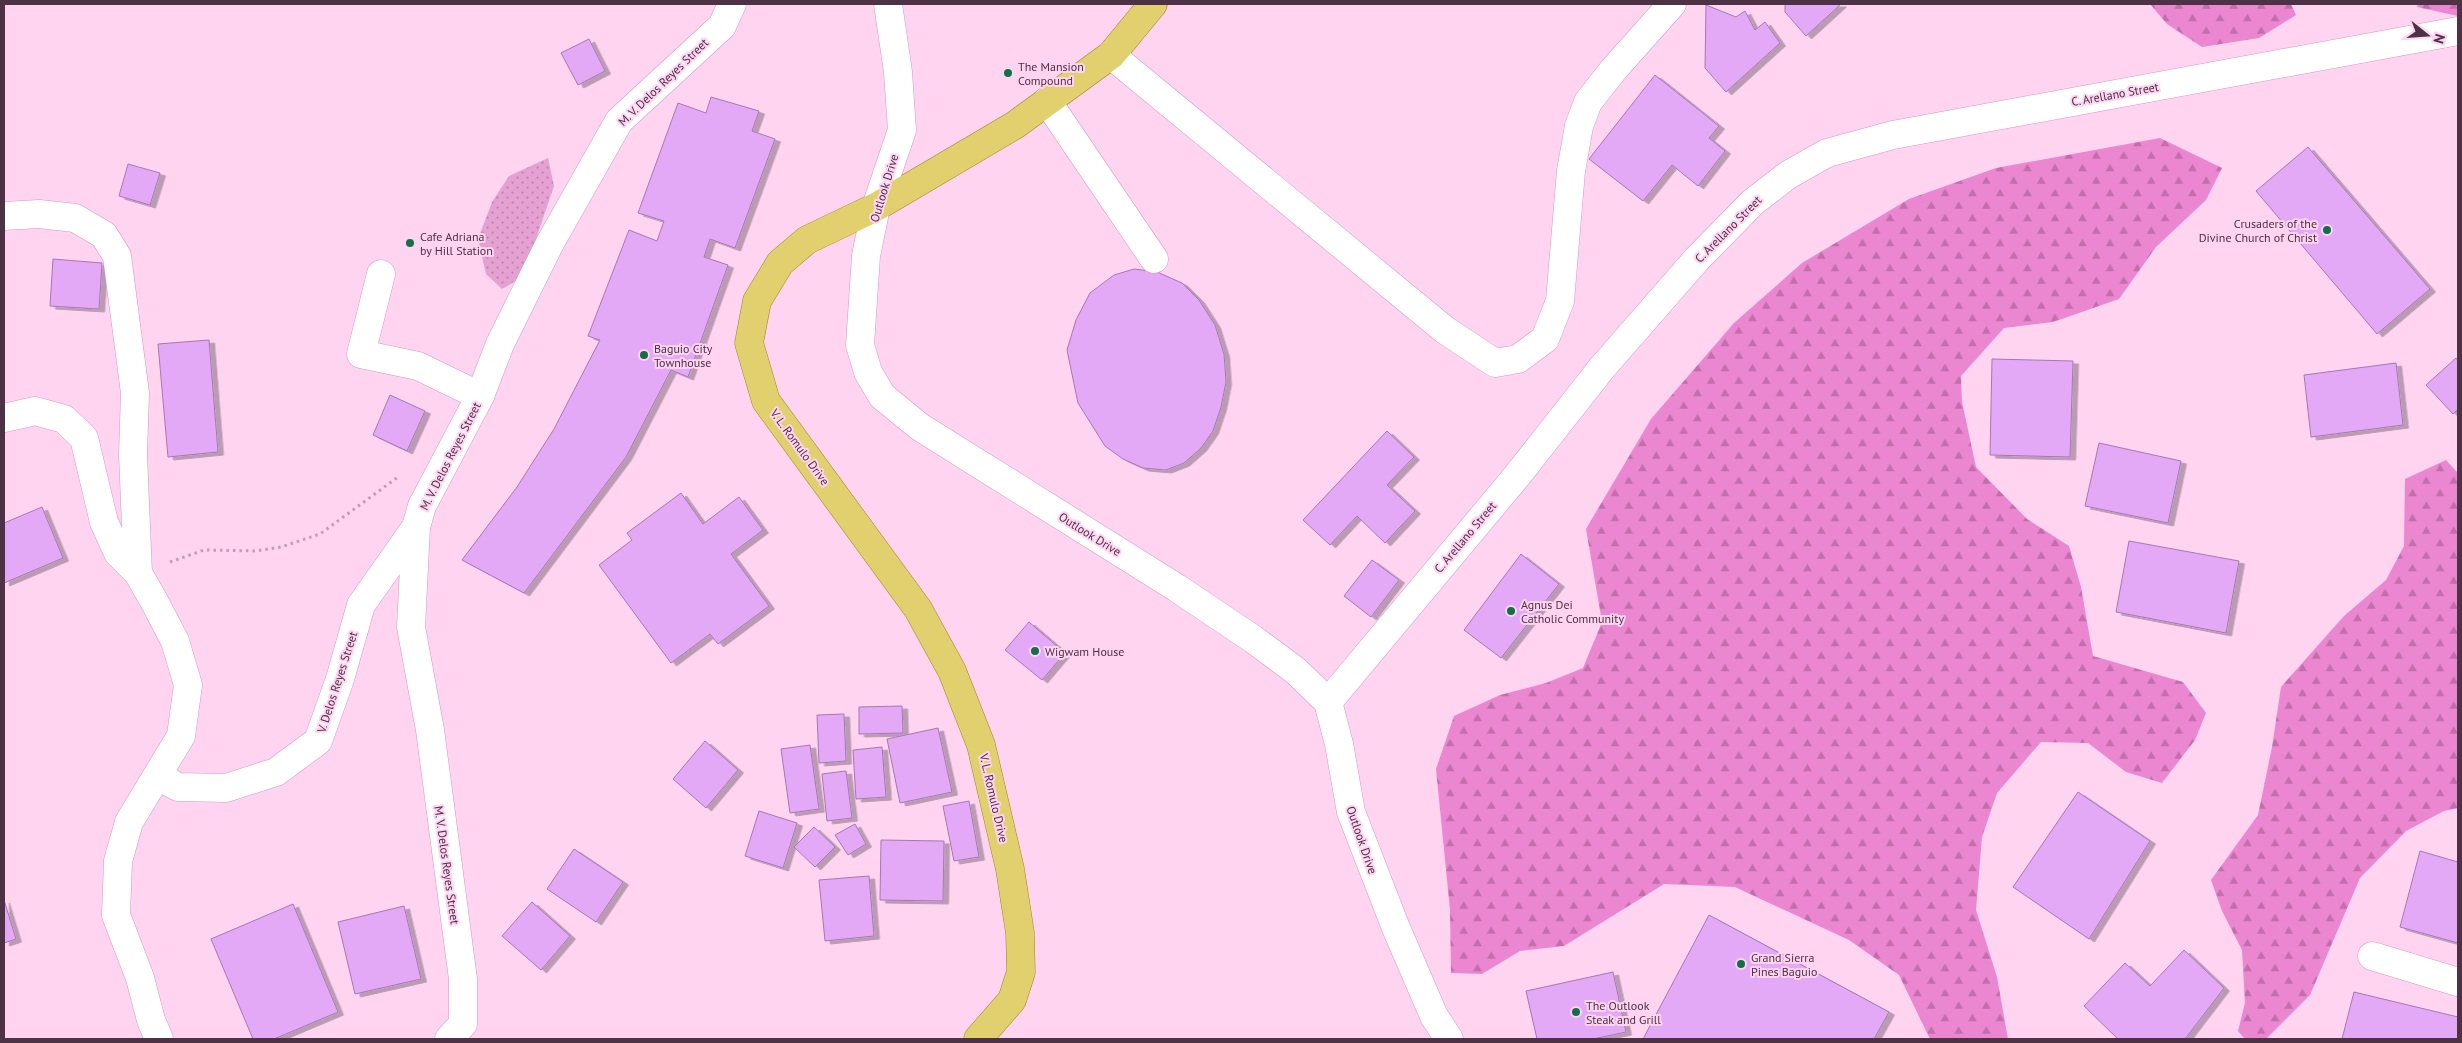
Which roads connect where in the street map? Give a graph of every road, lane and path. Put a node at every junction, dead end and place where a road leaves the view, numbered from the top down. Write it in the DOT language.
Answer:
graph roads {
  1 [pos="732,4"];
  2 [pos="888,4"];
  3 [pos="1154,4"];
  4 [pos="1672,4"];
  5 [pos="2458,31"];
  6 [pos="1111,54"];
  7 [pos="1047,101"];
  8 [pos="876,207"];
  9 [pos="4,216"];
  10 [pos="1154,259"];
  11 [pos="381,274"];
  12 [pos="480,396"];
  13 [pos="4,418"];
  14 [pos="403,475"];
  15 [pos="416,527"];
  16 [pos="138,573"];
  17 [pos="1328,702"];
  18 [pos="158,776"];
  19 [pos="2372,956"];
  20 [pos="2458,982"];
  21 [pos="461,1034"];
  22 [pos="159,1039"];
  23 [pos="978,1039"];
  24 [pos="1450,1039"];
  1 -- 12 [label="street, M. V. Delos Reyes Street"];
  2 -- 8 [label="street, Outlook Drive"];
  3 -- 6 [label="main road, V. L. Romulo Drive"];
  4 -- 6 [label="street"];
  5 -- 17 [label="street, C. Arellano Street"];
  6 -- 7 [label="main road, V. L. Romulo Drive"];
  7 -- 8 [label="main road, V. L. Romulo Drive"];
  7 -- 10 [label="street"];
  8 -- 17 [label="street, Outlook Drive"];
  8 -- 23 [label="main road, V. L. Romulo Drive"];
  9 -- 16 [label="street"];
  11 -- 12 [label="street"];
  12 -- 15 [label="street, M. V. Delos Reyes Street"];
  13 -- 16 [label="street"];
  14 -- 16 [label="path"];
  15 -- 18 [label="street, V. Delos Reyes Street"];
  15 -- 21 [label="street, M. V. Delos Reyes Street"];
  16 -- 18 [label="street"];
  17 -- 24 [label="street, Outlook Drive"];
  18 -- 22 [label="street"];
  19 -- 20 [label="street"];
}
